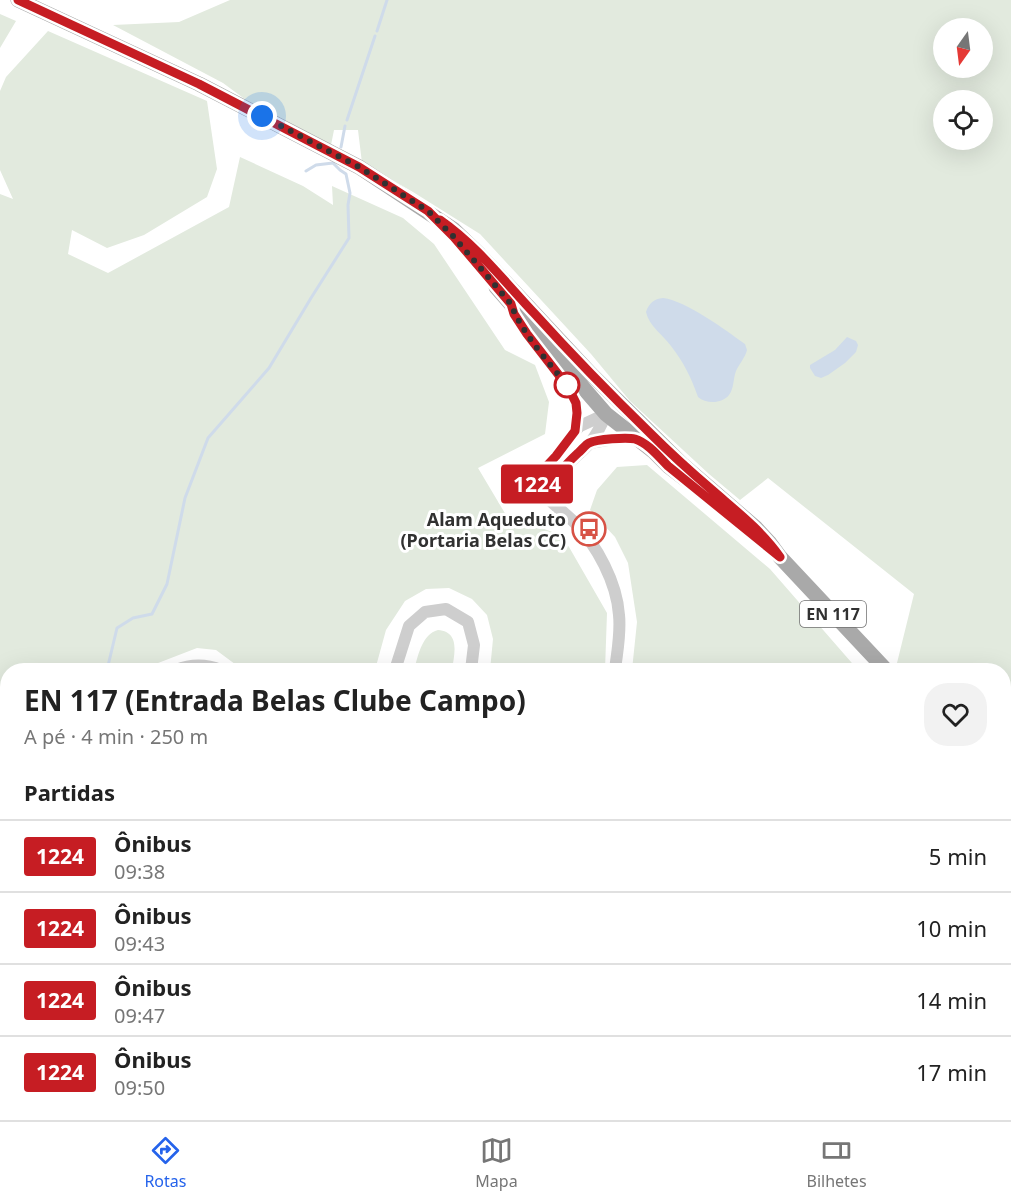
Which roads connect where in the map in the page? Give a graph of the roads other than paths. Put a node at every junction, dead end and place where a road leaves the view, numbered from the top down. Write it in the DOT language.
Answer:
graph roads {
  1 [pos="18,0"];
  2 [pos="428,211"];
  3 [pos="511,304"];
  4 [pos="601,384"];
  5 [pos="606,414"];
  6 [pos="575,431"];
  7 [pos="637,440"];
  8 [pos="590,443"];
  9 [pos="683,465"];
  10 [pos="547,498"];
  11 [pos="780,557"];
  12 [pos="397,663"];
  13 [pos="472,663"];
  14 [pos="616,663"];
  15 [pos="879,663"];
  1 -- 2 [label="main road, EN 117"];
  2 -- 3 [label="main road, EN 117"];
  2 -- 4 [label="main road, EN 117"];
  3 -- 5 [label="main road, EN 117"];
  3 -- 6 [label="street"];
  4 -- 5 [label="main road"];
  4 -- 9 [label="main road, EN 117"];
  5 -- 6 [label="street"];
  5 -- 7 [label="main road, EN 117"];
  5 -- 8 [label="street"];
  5 -- 9 [label="main road"];
  6 -- 10 [label="street"];
  7 -- 8 [label="street"];
  7 -- 11 [label="main road, EN 117"];
  8 -- 10 [label="street"];
  9 -- 11 [label="main road, EN 117"];
  10 -- 14 [label="street"];
  11 -- 15 [label="main road, EN 117"];
  12 -- 13 [label="street"];
}
